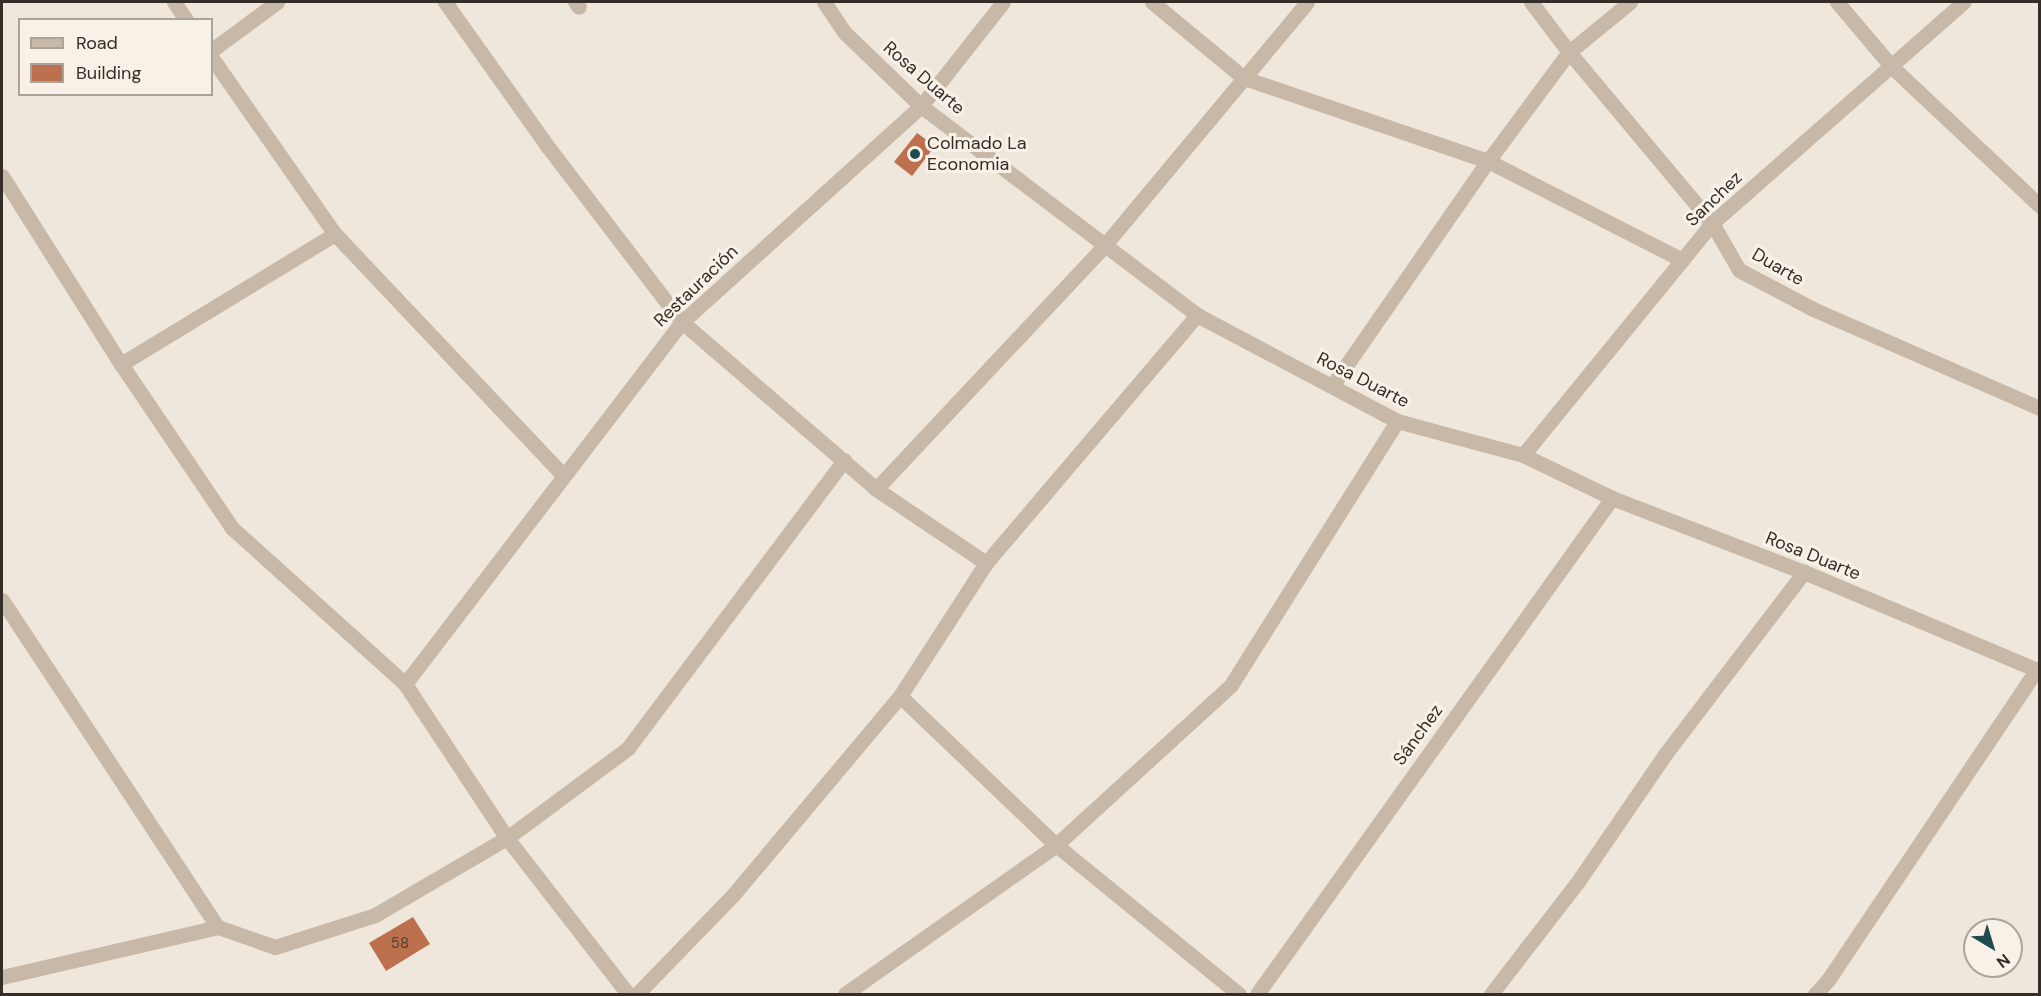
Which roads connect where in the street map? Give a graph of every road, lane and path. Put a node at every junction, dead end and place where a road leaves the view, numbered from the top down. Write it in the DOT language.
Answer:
graph roads {
  1 [pos="174,2"];
  2 [pos="277,2"];
  3 [pos="446,2"];
  4 [pos="824,2"];
  5 [pos="1004,2"];
  6 [pos="1152,2"];
  7 [pos="1306,2"];
  8 [pos="1531,2"];
  9 [pos="1630,2"];
  10 [pos="1837,2"];
  11 [pos="1964,2"];
  12 [pos="185,18"];
  13 [pos="213,49"];
  14 [pos="1569,52"];
  15 [pos="213,59"];
  16 [pos="1892,67"];
  17 [pos="1244,78"];
  18 [pos="921,106"];
  19 [pos="1488,161"];
  20 [pos="2,176"];
  21 [pos="2040,206"];
  22 [pos="1712,223"];
  23 [pos="335,234"];
  24 [pos="1104,246"];
  25 [pos="1682,260"];
  26 [pos="1197,315"];
  27 [pos="682,322"];
  28 [pos="121,364"];
  29 [pos="1332,386"];
  30 [pos="2040,408"];
  31 [pos="1397,421"];
  32 [pos="1523,455"];
  33 [pos="844,460"];
  34 [pos="563,475"];
  35 [pos="876,489"];
  36 [pos="1612,498"];
  37 [pos="986,563"];
  38 [pos="1804,572"];
  39 [pos="2,600"];
  40 [pos="2038,670"];
  41 [pos="405,684"];
  42 [pos="900,696"];
  43 [pos="507,838"];
  44 [pos="1056,845"];
  45 [pos="218,927"];
  46 [pos="2,977"];
  47 [pos="628,994"];
  48 [pos="637,994"];
  49 [pos="845,994"];
  50 [pos="1239,994"];
  51 [pos="1257,994"];
  52 [pos="1491,994"];
  53 [pos="1815,994"];
  1 -- 12 [label="street"];
  2 -- 13 [label="street"];
  3 -- 27 [label="street"];
  4 -- 18 [label="street, Rosa Duarte"];
  5 -- 18 [label="street, Restauración"];
  6 -- 17 [label="street"];
  7 -- 17 [label="street"];
  8 -- 14 [label="street, Duarte"];
  9 -- 14 [label="street"];
  10 -- 16 [label="street"];
  11 -- 16 [label="street, Sanchez"];
  14 -- 19 [label="street"];
  14 -- 22 [label="street, Duarte"];
  15 -- 23 [label="street"];
  16 -- 21 [label="street"];
  16 -- 22 [label="street, Sanchez"];
  17 -- 19 [label="street"];
  17 -- 24 [label="street"];
  18 -- 24 [label="street, Rosa Duarte"];
  18 -- 27 [label="street, Restauración"];
  19 -- 25 [label="street"];
  19 -- 29 [label="street"];
  20 -- 28 [label="street"];
  22 -- 25 [label="street, Sanchez"];
  22 -- 30 [label="street, Duarte"];
  23 -- 28 [label="street"];
  23 -- 34 [label="street"];
  24 -- 26 [label="street, Rosa Duarte"];
  24 -- 35 [label="street"];
  25 -- 32 [label="street, Sanchez"];
  26 -- 29 [label="street, Rosa Duarte"];
  26 -- 37 [label="street"];
  27 -- 33 [label="street"];
  27 -- 34 [label="street, Restauración"];
  28 -- 41 [label="street"];
  29 -- 31 [label="street, Rosa Duarte"];
  31 -- 32 [label="street, Rosa Duarte"];
  31 -- 44 [label="street"];
  32 -- 36 [label="street, Rosa Duarte"];
  33 -- 35 [label="street"];
  33 -- 43 [label="street"];
  34 -- 41 [label="street, Restauración"];
  35 -- 37 [label="street"];
  36 -- 38 [label="street, Rosa Duarte"];
  36 -- 51 [label="street, Sánchez"];
  37 -- 42 [label="street"];
  38 -- 40 [label="street, Rosa Duarte"];
  38 -- 52 [label="street"];
  39 -- 45 [label="street"];
  40 -- 53 [label="street"];
  41 -- 43 [label="street"];
  42 -- 44 [label="street"];
  42 -- 48 [label="street"];
  43 -- 45 [label="street"];
  43 -- 47 [label="street"];
  44 -- 49 [label="street"];
  44 -- 50 [label="street"];
  45 -- 46 [label="street"];
}
